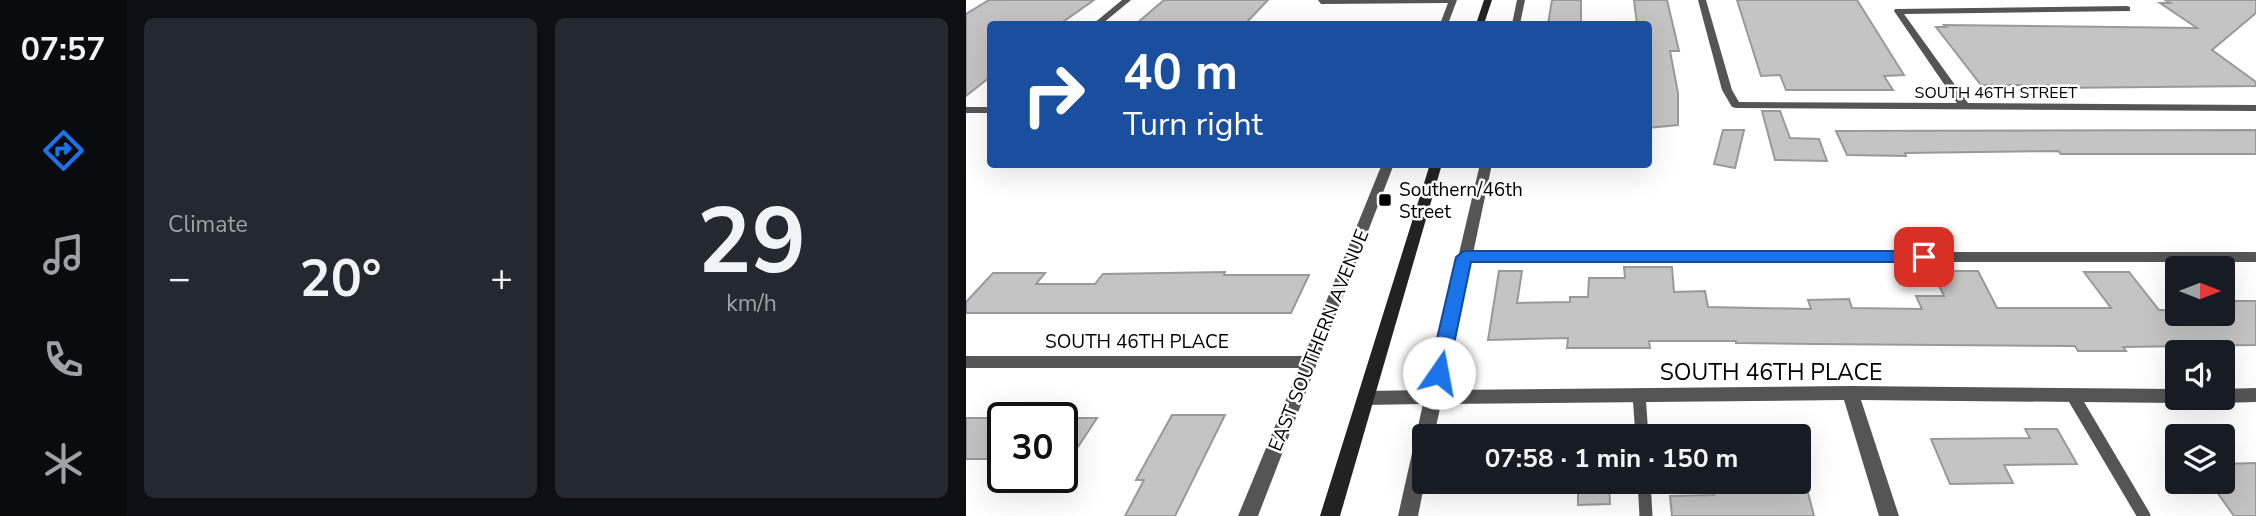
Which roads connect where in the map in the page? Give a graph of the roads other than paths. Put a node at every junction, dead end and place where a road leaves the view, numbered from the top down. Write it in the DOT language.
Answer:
graph roads {
  1 [pos="1127,0"];
  2 [pos="1453,0"];
  3 [pos="1488,0"];
  4 [pos="1521,0"];
  5 [pos="1702,0"];
  6 [pos="2120,0"];
  7 [pos="1321,1"];
  8 [pos="1101,21"];
  9 [pos="1445,21"];
  10 [pos="1481,21"];
  11 [pos="1517,21"];
  12 [pos="1965,107"];
  13 [pos="2256,108"];
  14 [pos="966,110"];
  15 [pos="987,110"];
  16 [pos="1386,168"];
  17 [pos="1435,168"];
  18 [pos="1485,168"];
  19 [pos="1464,257"];
  20 [pos="2256,257"];
  21 [pos="966,362"];
  22 [pos="1308,362"];
  23 [pos="1850,393"];
  24 [pos="1639,395"];
  25 [pos="2073,396"];
  26 [pos="2165,396"];
  27 [pos="2235,396"];
  28 [pos="2256,396"];
  29 [pos="1434,397"];
  30 [pos="1366,398"];
  31 [pos="1428,424"];
  32 [pos="1641,424"];
  33 [pos="1413,494"];
  34 [pos="1645,494"];
  35 [pos="1248,516"];
  36 [pos="1330,516"];
  37 [pos="1408,516"];
  38 [pos="1646,516"];
  39 [pos="1889,516"];
  40 [pos="2144,516"];
  1 -- 8 [label="street"];
  2 -- 7 [label="street"];
  2 -- 9 [label="street"];
  3 -- 10 [label="main road"];
  4 -- 11 [label="street"];
  5 -- 12 [label="street, SOUTH 46TH STREET"];
  6 -- 12 [label="street"];
  12 -- 13 [label="street, SOUTH 46TH STREET"];
  14 -- 15 [label="street"];
  16 -- 22 [label="street, EAST SOUTHERN AVENUE"];
  17 -- 30 [label="main road"];
  18 -- 19 [label="street"];
  19 -- 20 [label="lane"];
  19 -- 29 [label="street"];
  21 -- 22 [label="street, SOUTH 46TH PLACE"];
  22 -- 35 [label="street, EAST SOUTHERN AVENUE"];
  23 -- 24 [label="street, SOUTH 46TH PLACE"];
  23 -- 25 [label="street, SOUTH 46TH PLACE"];
  23 -- 39 [label="street"];
  24 -- 29 [label="street, SOUTH 46TH PLACE"];
  24 -- 32 [label="lane"];
  25 -- 26 [label="street, SOUTH 46TH PLACE"];
  25 -- 40 [label="lane"];
  27 -- 28 [label="street"];
  29 -- 30 [label="street, SOUTH 46TH PLACE"];
  29 -- 31 [label="street"];
  30 -- 36 [label="main road"];
  33 -- 37 [label="street"];
  34 -- 38 [label="lane"];
}
